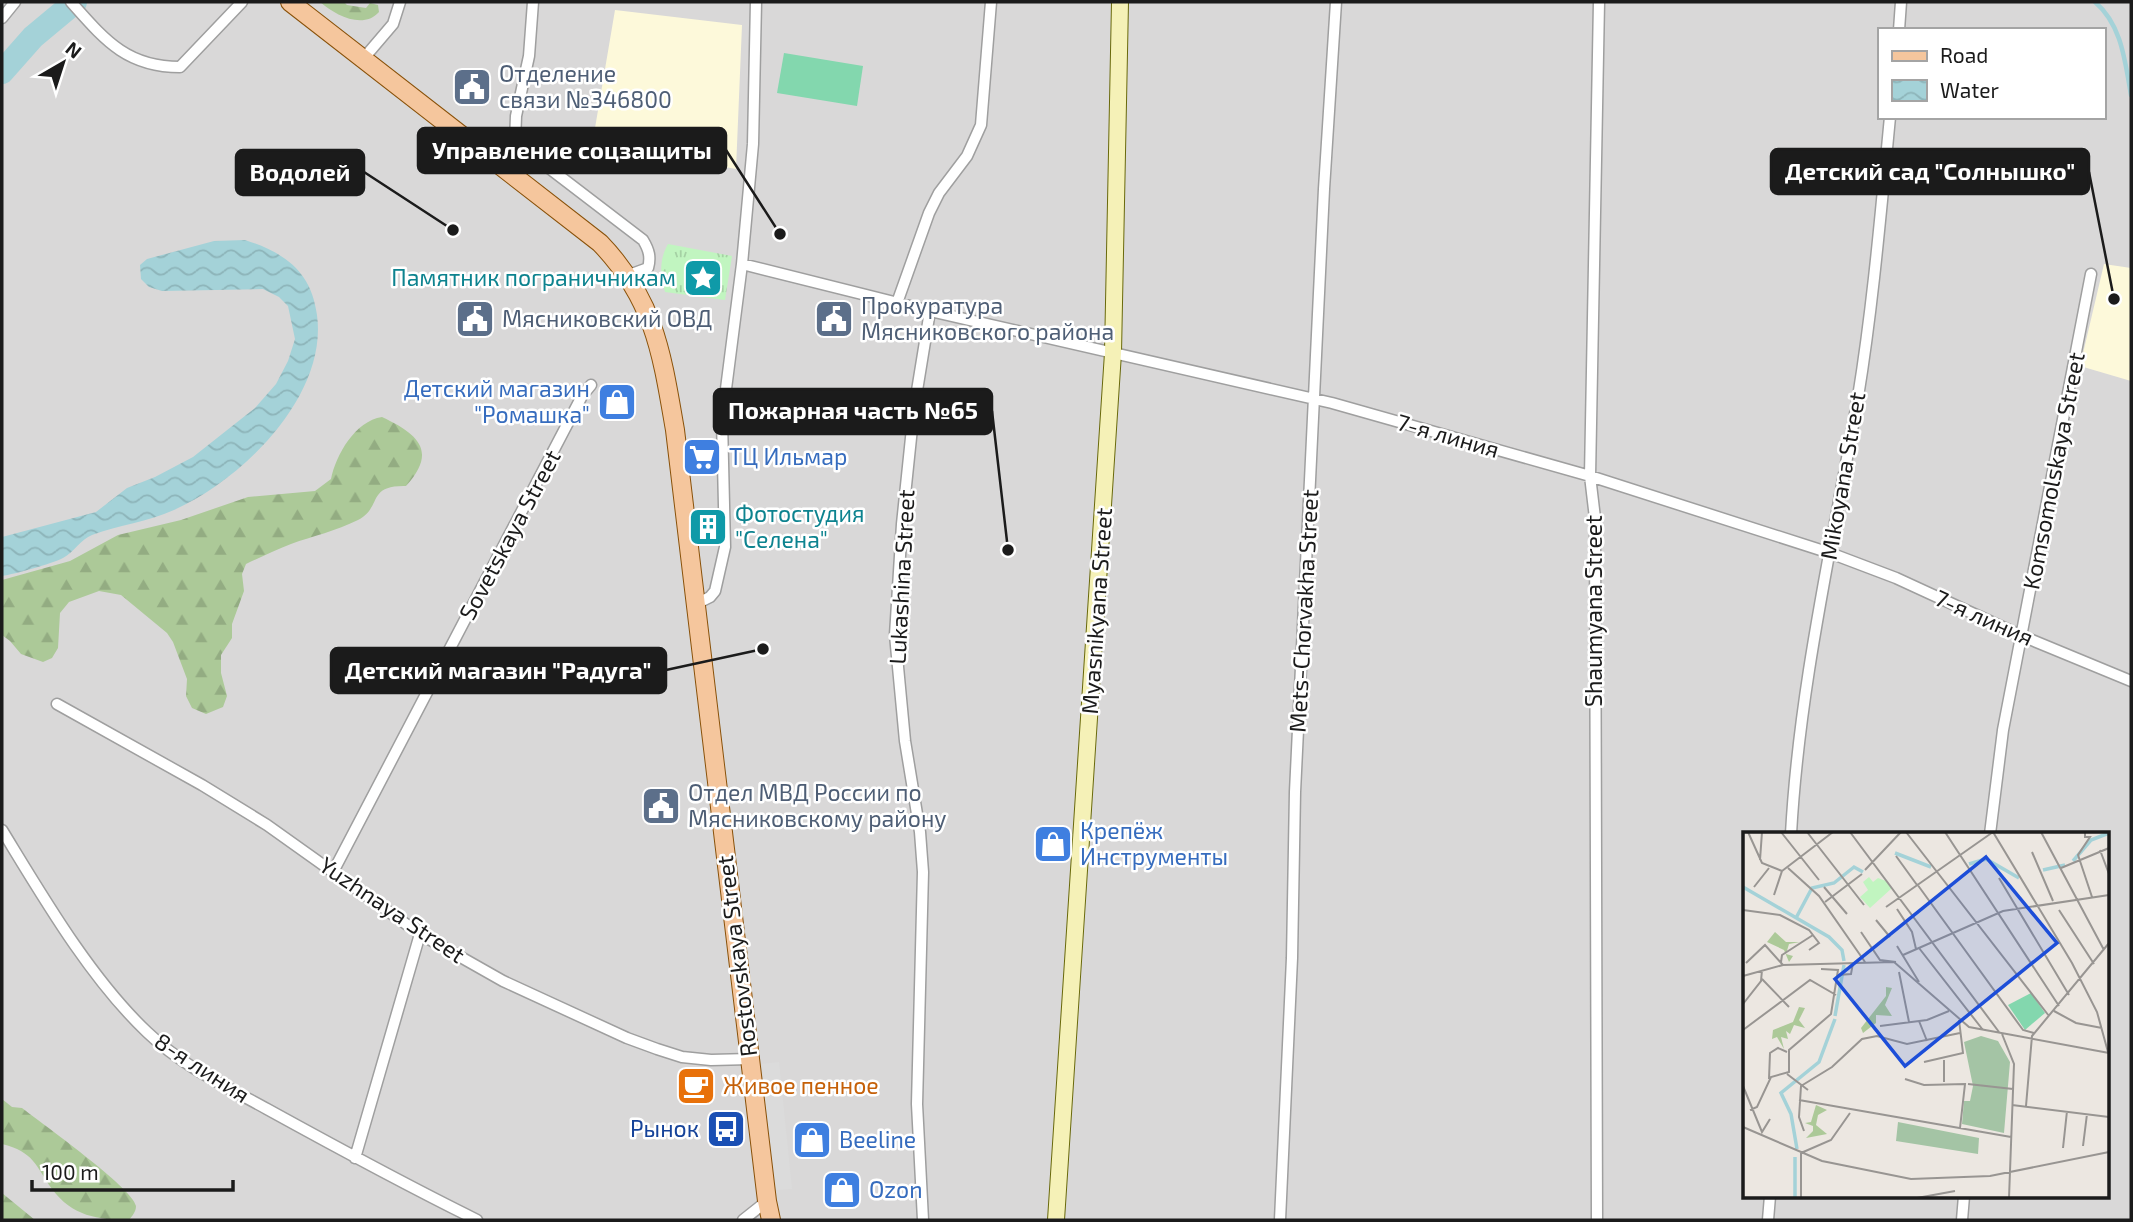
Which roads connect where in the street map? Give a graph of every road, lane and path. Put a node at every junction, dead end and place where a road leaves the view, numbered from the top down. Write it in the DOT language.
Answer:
graph roads {
  1 [pos="15,2"];
  2 [pos="71,2"];
  3 [pos="242,2"];
  4 [pos="290,2"];
  5 [pos="400,2"];
  6 [pos="533,2"];
  7 [pos="756,2"];
  8 [pos="992,2"];
  9 [pos="1120,2"];
  10 [pos="1336,2"];
  11 [pos="1599,2"];
  12 [pos="1902,2"];
  13 [pos="2,18"];
  14 [pos="1899,28"];
  15 [pos="364,58"];
  16 [pos="1890,119"];
  17 [pos="742,264"];
  18 [pos="2091,274"];
  19 [pos="629,275"];
  20 [pos="897,303"];
  21 [pos="930,311"];
  22 [pos="1113,353"];
  23 [pos="591,385"];
  24 [pos="1315,400"];
  25 [pos="1590,476"];
  26 [pos="1830,553"];
  27 [pos="696,604"];
  28 [pos="2022,636"];
  29 [pos="2131,681"];
  30 [pos="57,704"];
  31 [pos="2,830"];
  32 [pos="1791,832"];
  33 [pos="1990,832"];
  34 [pos="333,872"];
  35 [pos="420,934"];
  36 [pos="750,1059"];
  37 [pos="355,1158"];
  38 [pos="1770,1198"];
  39 [pos="1964,1198"];
  40 [pos="767,1200"];
  41 [pos="477,1220"];
  42 [pos="743,1220"];
  43 [pos="771,1220"];
  44 [pos="923,1220"];
  45 [pos="1056,1220"];
  46 [pos="1280,1220"];
  47 [pos="1597,1220"];
  48 [pos="1768,1220"];
  49 [pos="1962,1220"];
  1 -- 13 [label="street"];
  2 -- 3 [label="street"];
  4 -- 15 [label="main road, Rostovskaya Street"];
  5 -- 15 [label="street"];
  6 -- 19 [label="street"];
  7 -- 17 [label="street"];
  8 -- 20 [label="street"];
  9 -- 22 [label="street, Myasnikyana Street"];
  10 -- 24 [label="street, Mets-Chorvakha Street"];
  11 -- 25 [label="street, Shaumyana Street"];
  12 -- 14 [label="street"];
  15 -- 19 [label="main road, Rostovskaya Street"];
  16 -- 26 [label="street, Mikoyana Street"];
  17 -- 20 [label="street, 7-я линия"];
  17 -- 27 [label="street"];
  18 -- 28 [label="street, Komsomolskaya Street"];
  19 -- 27 [label="main road, Rostovskaya Street"];
  20 -- 21 [label="street, 7-я линия"];
  21 -- 22 [label="street, 7-я линия"];
  21 -- 44 [label="street, Lukashina Street"];
  22 -- 24 [label="street, 7-я линия"];
  22 -- 45 [label="street, Myasnikyana Street"];
  23 -- 34 [label="street, Sovetskaya Street"];
  24 -- 25 [label="street, 7-я линия"];
  24 -- 46 [label="street, Mets-Chorvakha Street"];
  25 -- 26 [label="street, 7-я линия"];
  25 -- 47 [label="street, Shaumyana Street"];
  26 -- 28 [label="street, 7-я линия"];
  26 -- 32 [label="street, Mikoyana Street"];
  27 -- 36 [label="main road, Rostovskaya Street"];
  28 -- 29 [label="street, 7-я линия"];
  28 -- 33 [label="street, Komsomolskaya Street"];
  30 -- 34 [label="street, Yuzhnaya Street"];
  31 -- 37 [label="street, 8-я линия"];
  34 -- 35 [label="street, Yuzhnaya Street"];
  35 -- 36 [label="street, Yuzhnaya Street"];
  35 -- 37 [label="street"];
  36 -- 40 [label="main road, Rostovskaya Street"];
  37 -- 41 [label="street, 8-я линия"];
  38 -- 48 [label="street"];
  39 -- 49 [label="street"];
  40 -- 42 [label="street"];
  40 -- 43 [label="main road, Rostovskaya Street"];
}
